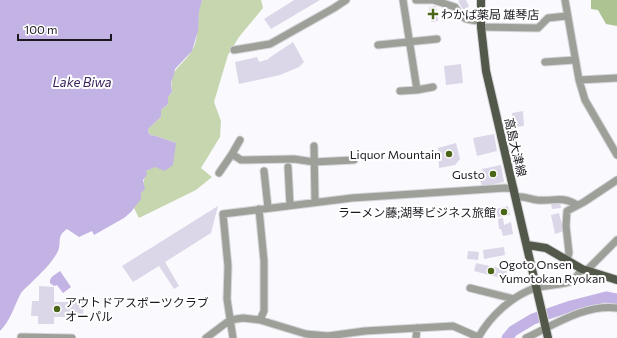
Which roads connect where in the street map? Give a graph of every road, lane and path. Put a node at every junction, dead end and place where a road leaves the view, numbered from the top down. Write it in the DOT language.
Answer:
graph roads {
  1 [pos="346,0"];
  2 [pos="403,0"];
  3 [pos="416,0"];
  4 [pos="481,0"];
  5 [pos="565,0"];
  6 [pos="454,4"];
  7 [pos="567,16"];
  8 [pos="481,24"];
  9 [pos="437,39"];
  10 [pos="410,42"];
  11 [pos="378,45"];
  12 [pos="234,50"];
  13 [pos="575,60"];
  14 [pos="545,62"];
  15 [pos="617,78"];
  16 [pos="579,80"];
  17 [pos="433,87"];
  18 [pos="417,90"];
  19 [pos="400,91"];
  20 [pos="240,140"];
  21 [pos="314,146"];
  22 [pos="232,154"];
  23 [pos="617,155"];
  24 [pos="354,160"];
  25 [pos="314,162"];
  26 [pos="288,167"];
  27 [pos="264,171"];
  28 [pos="219,173"];
  29 [pos="617,180"];
  30 [pos="515,193"];
  31 [pos="315,202"];
  32 [pos="290,205"];
  33 [pos="577,205"];
  34 [pos="268,208"];
  35 [pos="259,209"];
  36 [pos="617,240"];
  37 [pos="527,245"];
  38 [pos="567,260"];
  39 [pos="585,270"];
  40 [pos="617,280"];
  41 [pos="470,288"];
  42 [pos="537,288"];
  43 [pos="514,299"];
  44 [pos="617,308"];
  45 [pos="230,320"];
  46 [pos="260,320"];
  47 [pos="545,327"];
  48 [pos="417,328"];
  49 [pos="478,337"];
  50 [pos="21,338"];
  51 [pos="72,338"];
  52 [pos="206,338"];
  53 [pos="233,338"];
  54 [pos="416,338"];
  55 [pos="526,338"];
  56 [pos="548,338"];
  1 -- 12 [label="street"];
  2 -- 10 [label="street"];
  3 -- 6 [label="street"];
  4 -- 8 [label="main road, 高島大津線"];
  5 -- 7 [label="street"];
  6 -- 8 [label="street"];
  7 -- 8 [label="street"];
  7 -- 13 [label="street"];
  8 -- 30 [label="main road, 高島大津線"];
  9 -- 10 [label="street"];
  10 -- 11 [label="street"];
  10 -- 18 [label="street"];
  13 -- 14 [label="street"];
  13 -- 16 [label="street"];
  15 -- 16 [label="street"];
  16 -- 23 [label="street"];
  17 -- 18 [label="street"];
  18 -- 19 [label="street"];
  20 -- 22 [label="street"];
  21 -- 25 [label="street"];
  22 -- 25 [label="street"];
  22 -- 28 [label="street"];
  24 -- 25 [label="street"];
  25 -- 31 [label="street"];
  26 -- 32 [label="street"];
  27 -- 34 [label="street"];
  29 -- 33 [label="street"];
  30 -- 31 [label="street"];
  30 -- 33 [label="street"];
  30 -- 37 [label="main road, 高島大津線"];
  31 -- 32 [label="street"];
  32 -- 34 [label="street"];
  33 -- 38 [label="street"];
  34 -- 35 [label="street"];
  35 -- 45 [label="street"];
  35 -- 46 [label="street"];
  36 -- 39 [label="street"];
  37 -- 38 [label="main road"];
  37 -- 42 [label="main road, 高島大津線"];
  38 -- 39 [label="main road"];
  39 -- 40 [label="main road"];
  39 -- 42 [label="street"];
  41 -- 43 [label="street"];
  42 -- 43 [label="street"];
  42 -- 47 [label="main road, 高島大津線"];
  43 -- 49 [label="street"];
  44 -- 47 [label="street"];
  45 -- 46 [label="street"];
  45 -- 52 [label="street"];
  45 -- 53 [label="street"];
  46 -- 48 [label="street"];
  47 -- 55 [label="street"];
  47 -- 56 [label="main road"];
  48 -- 49 [label="street"];
  48 -- 54 [label="street"];
  50 -- 51 [label="street"];
}
